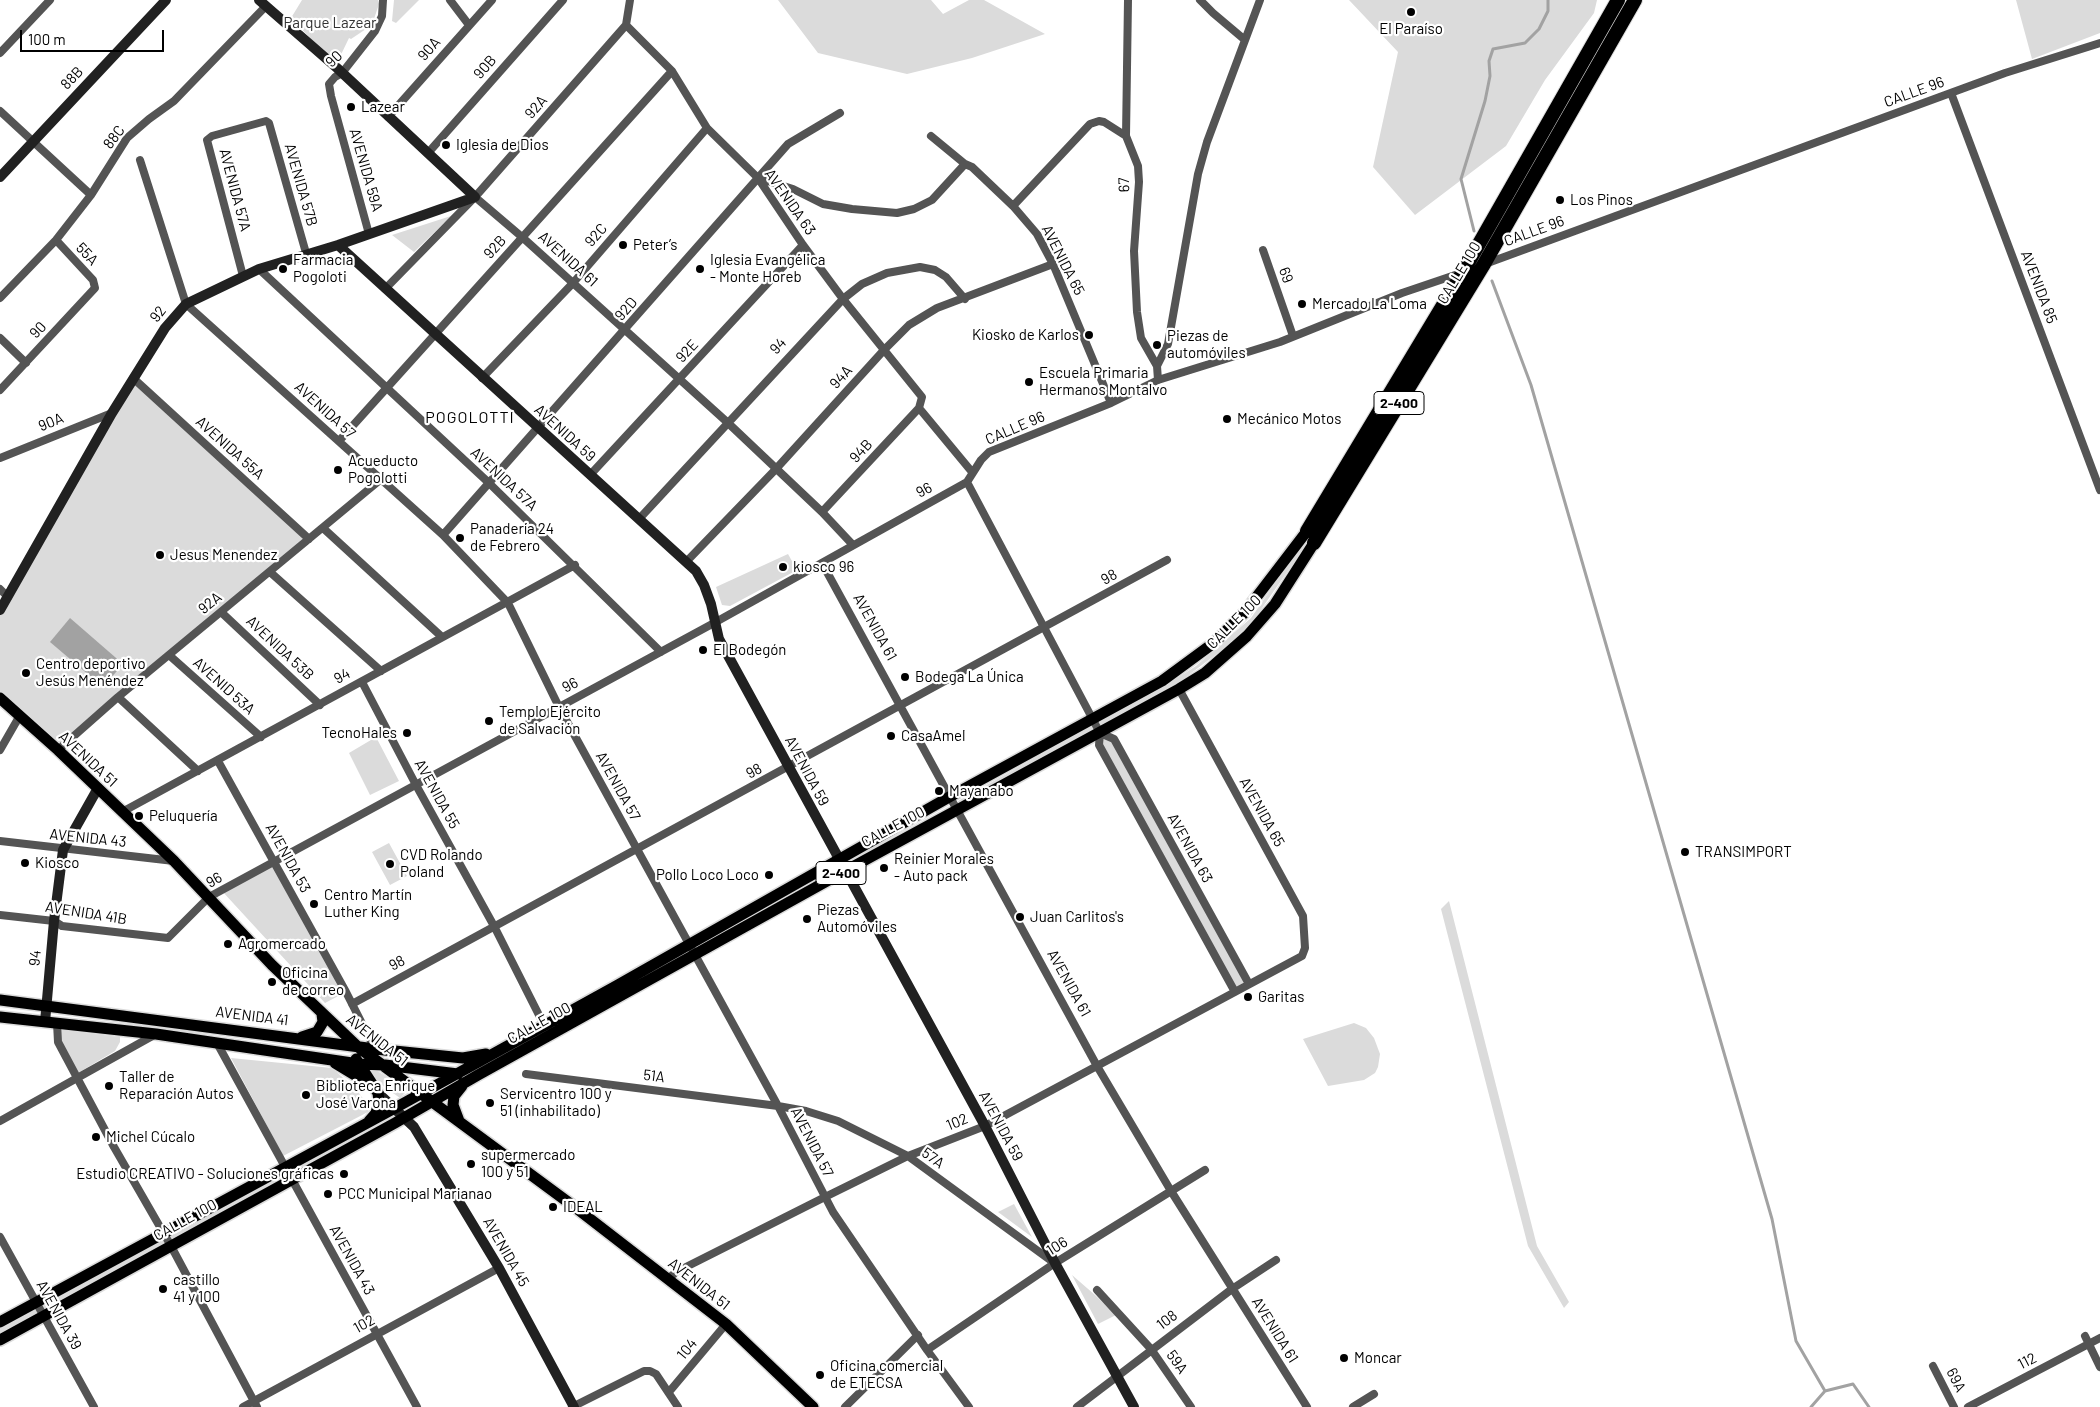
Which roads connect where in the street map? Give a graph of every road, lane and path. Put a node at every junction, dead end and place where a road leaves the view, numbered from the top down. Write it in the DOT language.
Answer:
graph roads {
  1 [pos="50,0"];
  2 [pos="166,0"];
  3 [pos="384,0"];
  4 [pos="450,0"];
  5 [pos="492,0"];
  6 [pos="563,0"];
  7 [pos="630,0"];
  8 [pos="1128,0"];
  9 [pos="1200,0"];
  10 [pos="1260,0"];
  11 [pos="1618,0"];
  12 [pos="1635,0"];
  13 [pos="263,3"];
  14 [pos="469,25"];
  15 [pos="626,25"];
  16 [pos="1245,40"];
  17 [pos="2100,43"];
  18 [pos="0,53"];
  19 [pos="672,72"];
  20 [pos="342,73"];
  21 [pos="330,84"];
  22 [pos="1951,93"];
  23 [pos="0,111"];
  24 [pos="840,113"];
  25 [pos="388,117"];
  26 [pos="706,128"];
  27 [pos="931,136"];
  28 [pos="1126,136"];
  29 [pos="207,140"];
  30 [pos="32,142"];
  31 [pos="428,153"];
  32 [pos="140,160"];
  33 [pos="965,164"];
  34 [pos="0,177"];
  35 [pos="758,178"];
  36 [pos="91,195"];
  37 [pos="475,197"];
  38 [pos="1013,206"];
  39 [pos="370,234"];
  40 [pos="522,237"];
  41 [pos="56,240"];
  42 [pos="338,245"];
  43 [pos="803,245"];
  44 [pos="1263,250"];
  45 [pos="306,254"];
  46 [pos="1052,264"];
  47 [pos="1484,264"];
  48 [pos="259,269"];
  49 [pos="1463,272"];
  50 [pos="243,276"];
  51 [pos="573,283"];
  52 [pos="96,288"];
  53 [pos="385,289"];
  54 [pos="0,298"];
  55 [pos="843,298"];
  56 [pos="964,298"];
  57 [pos="186,304"];
  58 [pos="625,331"];
  59 [pos="435,335"];
  60 [pos="1294,336"];
  61 [pos="0,338"];
  62 [pos="884,350"];
  63 [pos="26,363"];
  64 [pos="1157,366"];
  65 [pos="133,378"];
  66 [pos="482,378"];
  67 [pos="679,379"];
  68 [pos="1158,380"];
  69 [pos="386,388"];
  70 [pos="0,390"];
  71 [pos="1111,403"];
  72 [pos="919,408"];
  73 [pos="112,413"];
  74 [pos="727,422"];
  75 [pos="537,428"];
  76 [pos="339,441"];
  77 [pos="0,458"];
  78 [pos="776,470"];
  79 [pos="972,472"];
  80 [pos="590,475"];
  81 [pos="380,480"];
  82 [pos="967,482"];
  83 [pos="489,483"];
  84 [pos="2100,490"];
  85 [pos="822,512"];
  86 [pos="639,519"];
  87 [pos="323,528"];
  88 [pos="1307,530"];
  89 [pos="443,535"];
  90 [pos="309,539"];
  91 [pos="1314,543"];
  92 [pos="852,544"];
  93 [pos="1167,560"];
  94 [pos="686,562"];
  95 [pos="822,563"];
  96 [pos="575,565"];
  97 [pos="270,572"];
  98 [pos="0,589"];
  99 [pos="8,597"];
  100 [pos="508,603"];
  101 [pos="0,610"];
  102 [pos="221,612"];
  103 [pos="714,623"];
  104 [pos="1044,629"];
  105 [pos="442,637"];
  106 [pos="661,652"];
  107 [pos="169,655"];
  108 [pos="381,671"];
  109 [pos="362,682"];
  110 [pos="1179,690"];
  111 [pos="118,697"];
  112 [pos="0,698"];
  113 [pos="320,705"];
  114 [pos="901,705"];
  115 [pos="559,707"];
  116 [pos="19,717"];
  117 [pos="1091,718"];
  118 [pos="1100,733"];
  119 [pos="261,737"];
  120 [pos="0,750"];
  121 [pos="58,750"];
  122 [pos="218,760"];
  123 [pos="789,767"];
  124 [pos="198,771"];
  125 [pos="416,785"];
  126 [pos="98,788"];
  127 [pos="951,796"];
  128 [pos="958,810"];
  129 [pos="122,812"];
  130 [pos="152,840"];
  131 [pos="0,841"];
  132 [pos="637,849"];
  133 [pos="63,850"];
  134 [pos="147,858"];
  135 [pos="839,859"];
  136 [pos="174,861"];
  137 [pos="275,863"];
  138 [pos="845,871"];
  139 [pos="209,897"];
  140 [pos="0,915"];
  141 [pos="54,920"];
  142 [pos="494,926"];
  143 [pos="168,938"];
  144 [pos="688,944"];
  145 [pos="1305,952"];
  146 [pos="694,955"];
  147 [pos="1249,984"];
  148 [pos="1235,992"];
  149 [pos="0,1000"];
  150 [pos="352,1004"];
  151 [pos="46,1005"];
  152 [pos="322,1014"];
  153 [pos="0,1017"];
  154 [pos="51,1022"];
  155 [pos="544,1025"];
  156 [pos="156,1034"];
  157 [pos="299,1038"];
  158 [pos="217,1043"];
  159 [pos="353,1046"];
  160 [pos="375,1049"];
  161 [pos="499,1050"];
  162 [pos="323,1059"];
  163 [pos="359,1064"];
  164 [pos="385,1065"];
  165 [pos="1097,1066"];
  166 [pos="456,1074"];
  167 [pos="526,1074"];
  168 [pos="478,1075"];
  169 [pos="79,1079"];
  170 [pos="376,1090"];
  171 [pos="421,1094"];
  172 [pos="431,1102"];
  173 [pos="778,1106"];
  174 [pos="395,1108"];
  175 [pos="404,1117"];
  176 [pos="0,1121"];
  177 [pos="459,1122"];
  178 [pos="366,1123"];
  179 [pos="985,1126"];
  180 [pos="908,1156"];
  181 [pos="286,1168"];
  182 [pos="1205,1170"];
  183 [pos="292,1180"];
  184 [pos="1171,1191"];
  185 [pos="825,1196"];
  186 [pos="164,1233"];
  187 [pos="0,1237"];
  188 [pos="172,1246"];
  189 [pos="1276,1260"];
  190 [pos="1055,1264"];
  191 [pos="499,1268"];
  192 [pos="668,1279"];
  193 [pos="1232,1289"];
  194 [pos="1097,1290"];
  195 [pos="36,1302"];
  196 [pos="44,1316"];
  197 [pos="0,1322"];
  198 [pos="726,1324"];
  199 [pos="377,1333"];
  200 [pos="918,1335"];
  201 [pos="2085,1336"];
  202 [pos="2100,1338"];
  203 [pos="0,1340"];
  204 [pos="2088,1344"];
  205 [pos="1151,1349"];
  206 [pos="927,1350"];
  207 [pos="1933,1366"];
  208 [pos="2100,1367"];
  209 [pos="1117,1377"];
  210 [pos="669,1392"];
  211 [pos="1374,1394"];
  212 [pos="255,1404"];
  213 [pos="94,1407"];
  214 [pos="243,1407"];
  215 [pos="417,1407"];
  216 [pos="574,1407"];
  217 [pos="678,1407"];
  218 [pos="813,1407"];
  219 [pos="845,1407"];
  220 [pos="969,1407"];
  221 [pos="1077,1407"];
  222 [pos="1134,1407"];
  223 [pos="1191,1407"];
  224 [pos="1307,1407"];
  225 [pos="1353,1407"];
  226 [pos="1954,1407"];
  227 [pos="1968,1407"];
  1 -- 18 [label="street"];
  2 -- 30 [label="street, 88B"];
  3 -- 20 [label="street, 90"];
  4 -- 14 [label="street"];
  5 -- 14 [label="street, 90A"];
  6 -- 31 [label="street, 90B"];
  7 -- 15 [label="street"];
  8 -- 28 [label="street, 67"];
  9 -- 16 [label="street"];
  10 -- 16 [label="street"];
  11 -- 49 [label="highway, CALLE 100 / 2-400"];
  12 -- 47 [label="highway, CALLE 100 / 2-400"];
  13 -- 20 [label="street, AVENIDA 61"];
  13 -- 36 [label="street, 88C"];
  14 -- 25 [label="street, 90A"];
  15 -- 19 [label="street, AVENIDA 63"];
  15 -- 37 [label="street, 92A"];
  16 -- 64 [label="street"];
  17 -- 22 [label="street, CALLE 96"];
  19 -- 26 [label="street, AVENIDA 63"];
  19 -- 40 [label="street, 92B"];
  20 -- 21 [label="street, 90"];
  20 -- 25 [label="street, AVENIDA 61"];
  21 -- 39 [label="street, AVENIDA 59A"];
  22 -- 47 [label="street, CALLE 96"];
  22 -- 84 [label="street, AVENIDA 85"];
  23 -- 30 [label="street"];
  24 -- 35 [label="street, 92D"];
  25 -- 31 [label="street, AVENIDA 61"];
  26 -- 35 [label="street, AVENIDA 63"];
  26 -- 51 [label="street, 92C"];
  27 -- 33 [label="street, AVENIDA 65"];
  28 -- 38 [label="street"];
  28 -- 64 [label="street, 67"];
  29 -- 45 [label="street, AVENIDA 57B"];
  29 -- 50 [label="street, AVENIDA 57A"];
  30 -- 34 [label="street, 88B"];
  30 -- 36 [label="street"];
  31 -- 37 [label="street, AVENIDA 61"];
  32 -- 57 [label="street"];
  33 -- 35 [label="street"];
  33 -- 38 [label="street, AVENIDA 65"];
  35 -- 43 [label="street, AVENIDA 63"];
  35 -- 58 [label="street, 92D"];
  36 -- 41 [label="street, 88C"];
  37 -- 39 [label="street, 92"];
  37 -- 40 [label="street, AVENIDA 61"];
  37 -- 53 [label="street, 92A"];
  38 -- 46 [label="street, AVENIDA 65"];
  39 -- 42 [label="street, 92"];
  40 -- 51 [label="street, AVENIDA 61"];
  40 -- 59 [label="street, 92B"];
  41 -- 52 [label="street, 55A"];
  41 -- 54 [label="street, 88C"];
  42 -- 45 [label="street, 92"];
  42 -- 53 [label="street, AVENIDA 59"];
  43 -- 55 [label="street, AVENIDA 63"];
  43 -- 67 [label="street, 92E"];
  44 -- 60 [label="street, 69"];
  45 -- 48 [label="street, 92"];
  46 -- 56 [label="street, 94A"];
  46 -- 71 [label="street, AVENIDA 65"];
  47 -- 49 [label="street, CALLE 96"];
  47 -- 91 [label="highway, CALLE 100 / 2-400"];
  48 -- 50 [label="street, 92"];
  48 -- 69 [label="street, AVENIDA 57A"];
  49 -- 60 [label="street, CALLE 96"];
  49 -- 88 [label="highway, CALLE 100 / 2-400"];
  50 -- 57 [label="street, 92"];
  51 -- 58 [label="street, AVENIDA 61"];
  51 -- 66 [label="street, 92C"];
  52 -- 63 [label="street, 90"];
  53 -- 59 [label="street, AVENIDA 59"];
  55 -- 56 [label="street, 94"];
  55 -- 62 [label="street, AVENIDA 63"];
  55 -- 74 [label="street, 94"];
  56 -- 62 [label="street, 94A"];
  57 -- 65 [label="street, 92"];
  57 -- 76 [label="street, AVENIDA 57"];
  58 -- 67 [label="street, AVENIDA 61"];
  58 -- 75 [label="street, 92D"];
  59 -- 66 [label="street, AVENIDA 59"];
  59 -- 69 [label="street, 92B"];
  60 -- 68 [label="street, CALLE 96"];
  61 -- 63 [label="street"];
  62 -- 72 [label="street, AVENIDA 63"];
  62 -- 78 [label="street, 94A"];
  63 -- 70 [label="street, 90"];
  64 -- 68 [label="street"];
  65 -- 73 [label="street, 92"];
  65 -- 90 [label="street, AVENIDA 55A"];
  66 -- 75 [label="street, AVENIDA 59"];
  67 -- 74 [label="street, AVENIDA 61"];
  67 -- 80 [label="street, 92E"];
  68 -- 71 [label="street, CALLE 96"];
  69 -- 76 [label="street, 92B"];
  69 -- 83 [label="street, AVENIDA 57A"];
  71 -- 79 [label="street, CALLE 96"];
  72 -- 79 [label="street, AVENIDA 63"];
  72 -- 85 [label="street, 94B"];
  73 -- 77 [label="street, 90A"];
  73 -- 99 [label="street, 92"];
  74 -- 78 [label="street, AVENIDA 61"];
  74 -- 86 [label="street, 94"];
  75 -- 80 [label="street, AVENIDA 59"];
  75 -- 83 [label="street, 92D"];
  76 -- 81 [label="street, AVENIDA 57"];
  78 -- 85 [label="street, AVENIDA 61"];
  78 -- 94 [label="street, 94A"];
  79 -- 82 [label="street, CALLE 96"];
  80 -- 86 [label="street, AVENIDA 59"];
  81 -- 87 [label="street, 92A"];
  81 -- 89 [label="street, AVENIDA 57"];
  82 -- 92 [label="street, 96"];
  82 -- 104 [label="street, AVENIDA 63"];
  83 -- 89 [label="street, 92D"];
  83 -- 96 [label="street, AVENIDA 57A"];
  85 -- 92 [label="street, AVENIDA 61"];
  86 -- 94 [label="street, AVENIDA 59"];
  87 -- 90 [label="street, 92A"];
  87 -- 105 [label="street"];
  88 -- 117 [label="main road, CALLE 100 / 2-400"];
  89 -- 100 [label="street, AVENIDA 57"];
  90 -- 97 [label="street, 92A"];
  91 -- 110 [label="main road, CALLE 100 / 2-400"];
  92 -- 95 [label="street, 96"];
  93 -- 104 [label="street, 98"];
  94 -- 103 [label="street, AVENIDA 59"];
  95 -- 103 [label="street, 96"];
  95 -- 114 [label="street, AVENIDA 61"];
  96 -- 100 [label="street, 94"];
  96 -- 106 [label="street, AVENIDA 57A"];
  97 -- 102 [label="street, 92A"];
  97 -- 108 [label="street"];
  98 -- 99 [label="street"];
  99 -- 101 [label="street, 92"];
  100 -- 105 [label="street, 94"];
  100 -- 115 [label="street, AVENIDA 57"];
  102 -- 107 [label="street, 92A"];
  102 -- 113 [label="street, AVENIDA 53B"];
  103 -- 106 [label="street, 96"];
  103 -- 123 [label="street, AVENIDA 59"];
  104 -- 114 [label="street, 98"];
  104 -- 117 [label="street, AVENIDA 63"];
  105 -- 108 [label="street, 94"];
  106 -- 115 [label="street, 96"];
  107 -- 111 [label="street, 92A"];
  107 -- 119 [label="street, AVENID 53A"];
  108 -- 109 [label="street, 94"];
  109 -- 113 [label="street, 94"];
  109 -- 125 [label="street, AVENIDA 55"];
  110 -- 118 [label="main road, CALLE 100 / 2-400"];
  110 -- 145 [label="street, AVENIDA 65"];
  111 -- 121 [label="street, 92A"];
  111 -- 124 [label="street"];
  112 -- 116 [label="main road, AVENIDA 51"];
  113 -- 119 [label="street, 94"];
  114 -- 123 [label="street, 98"];
  114 -- 127 [label="street, AVENIDA 61"];
  115 -- 125 [label="street, 96"];
  115 -- 132 [label="street, AVENIDA 57"];
  116 -- 120 [label="street"];
  116 -- 121 [label="main road, AVENIDA 51"];
  117 -- 118 [label="street, AVENIDA 63"];
  117 -- 127 [label="main road, CALLE 100 / 2-400"];
  118 -- 128 [label="main road, CALLE 100 / 2-400"];
  118 -- 147 [label="street, AVENIDA 63"];
  118 -- 148 [label="street, AVENIDA 63"];
  119 -- 122 [label="street, 94"];
  121 -- 126 [label="main road, AVENIDA 51"];
  122 -- 124 [label="street, 94"];
  122 -- 137 [label="street, AVENIDA 53"];
  123 -- 132 [label="street, 98"];
  123 -- 135 [label="street, AVENIDA 59"];
  124 -- 129 [label="street, 94"];
  125 -- 137 [label="street, 96"];
  125 -- 142 [label="street, AVENIDA 55"];
  126 -- 129 [label="main road, AVENIDA 51"];
  126 -- 133 [label="street, 94"];
  127 -- 128 [label="street, AVENIDA 61"];
  127 -- 135 [label="main road, CALLE 100 / 2-400"];
  128 -- 138 [label="main road, CALLE 100 / 2-400"];
  128 -- 165 [label="street, AVENIDA 61"];
  129 -- 130 [label="main road, AVENIDA 51"];
  130 -- 134 [label="street"];
  130 -- 136 [label="main road, AVENIDA 51"];
  131 -- 133 [label="street, AVENIDA 43"];
  132 -- 142 [label="street, 98"];
  132 -- 144 [label="street, AVENIDA 57"];
  133 -- 134 [label="street, AVENIDA 43"];
  133 -- 141 [label="street, 94"];
  134 -- 136 [label="street, AVENIDA 43"];
  135 -- 138 [label="street, AVENIDA 59"];
  135 -- 144 [label="main road, CALLE 100 / 2-400"];
  136 -- 139 [label="main road, AVENIDA 51"];
  137 -- 139 [label="street, 96"];
  137 -- 150 [label="street, AVENIDA 53"];
  138 -- 146 [label="main road, CALLE 100 / 2-400"];
  138 -- 179 [label="street, AVENIDA 59"];
  139 -- 143 [label="street, 96"];
  139 -- 152 [label="main road, AVENIDA 51"];
  140 -- 141 [label="street, AVENIDA 41B"];
  141 -- 143 [label="street, AVENIDA 41B"];
  141 -- 151 [label="street, 94"];
  142 -- 150 [label="street, 98"];
  142 -- 155 [label="street, AVENIDA 55"];
  144 -- 146 [label="street, AVENIDA 57"];
  144 -- 155 [label="main road, CALLE 100 / 2-400"];
  145 -- 147 [label="street, 102"];
  146 -- 168 [label="main road, CALLE 100 / 2-400"];
  146 -- 173 [label="street, AVENIDA 57"];
  147 -- 148 [label="street, 102"];
  148 -- 165 [label="street, 102"];
  149 -- 151 [label="main road, AVENIDA 41"];
  150 -- 160 [label="street, AVENIDA 53"];
  151 -- 154 [label="street, 94"];
  151 -- 157 [label="main road, AVENIDA 41"];
  152 -- 157 [label="main road"];
  152 -- 159 [label="main road, AVENIDA 51"];
  153 -- 154 [label="main road, AVENIDA 41"];
  154 -- 156 [label="main road, AVENIDA 41"];
  154 -- 169 [label="street"];
  155 -- 161 [label="main road, CALLE 100 / 2-400"];
  156 -- 158 [label="main road, AVENIDA 41"];
  156 -- 169 [label="street"];
  157 -- 159 [label="main road, AVENIDA 41"];
  158 -- 162 [label="main road, AVENIDA 41"];
  158 -- 181 [label="street"];
  159 -- 160 [label="main road, AVENIDA 41"];
  159 -- 163 [label="main road"];
  159 -- 164 [label="main road, AVENIDA 51"];
  160 -- 161 [label="main road, AVENIDA 41"];
  160 -- 164 [label="street, AVENIDA 53"];
  161 -- 166 [label="main road, CALLE 100 / 2-400"];
  162 -- 163 [label="main road, AVENIDA 41"];
  162 -- 170 [label="main road"];
  163 -- 164 [label="main road, AVENIDA 41"];
  163 -- 170 [label="main road"];
  164 -- 166 [label="main road, AVENIDA 41"];
  164 -- 171 [label="main road, AVENIDA 51"];
  165 -- 179 [label="street, 102"];
  165 -- 184 [label="street, AVENIDA 61"];
  166 -- 168 [label="main road, AVENIDA 41"];
  166 -- 171 [label="main road, CALLE 100 / 2-400"];
  167 -- 173 [label="street, 51A"];
  168 -- 172 [label="main road, CALLE 100 / 2-400"];
  168 -- 177 [label="main road"];
  169 -- 176 [label="street"];
  169 -- 186 [label="street"];
  170 -- 174 [label="street, AVENIDA 45"];
  170 -- 178 [label="main road"];
  171 -- 172 [label="main road, AVENIDA 51"];
  171 -- 174 [label="main road, CALLE 100"];
  172 -- 175 [label="main road, CALLE 100"];
  172 -- 177 [label="main road, AVENIDA 51"];
  173 -- 180 [label="street, 57A"];
  173 -- 185 [label="street, AVENIDA 57"];
  174 -- 175 [label="street, AVENIDA 45"];
  174 -- 178 [label="main road, CALLE 100"];
  175 -- 183 [label="main road, CALLE 100"];
  175 -- 191 [label="street, AVENIDA 45"];
  177 -- 192 [label="main road, AVENIDA 51"];
  178 -- 181 [label="main road, CALLE 100"];
  179 -- 180 [label="street, 102"];
  179 -- 190 [label="street, AVENIDA 59"];
  180 -- 185 [label="street, 102"];
  180 -- 190 [label="street, 57A"];
  181 -- 183 [label="street, AVENIDA 43"];
  181 -- 186 [label="main road, CALLE 100"];
  182 -- 184 [label="street, 106"];
  183 -- 188 [label="main road, CALLE 100"];
  183 -- 199 [label="street, AVENIDA 43"];
  184 -- 190 [label="street, 106"];
  184 -- 193 [label="street, AVENIDA 61"];
  185 -- 192 [label="street, 102"];
  185 -- 200 [label="street, AVENIDA 57"];
  186 -- 188 [label="street"];
  186 -- 195 [label="main road, CALLE 100"];
  187 -- 195 [label="street, AVENIDA 39"];
  188 -- 196 [label="main road, CALLE 100"];
  188 -- 212 [label="street"];
  189 -- 193 [label="street, 108"];
  190 -- 206 [label="street, 106"];
  190 -- 209 [label="street, AVENIDA 59"];
  191 -- 199 [label="street, 102"];
  191 -- 216 [label="street, AVENIDA 45"];
  192 -- 198 [label="main road, AVENIDA 51"];
  193 -- 205 [label="street, 108"];
  193 -- 224 [label="street, AVENIDA 61"];
  194 -- 205 [label="street, 59A"];
  195 -- 196 [label="street, AVENIDA 39"];
  195 -- 197 [label="main road, CALLE 100"];
  196 -- 203 [label="main road, CALLE 100"];
  196 -- 213 [label="street, AVENIDA 39"];
  198 -- 210 [label="street, 104"];
  198 -- 218 [label="main road, AVENIDA 51"];
  199 -- 212 [label="street, 102"];
  199 -- 215 [label="street, AVENIDA 43"];
  200 -- 206 [label="street, AVENIDA 57"];
  200 -- 219 [label="street"];
  201 -- 204 [label="street"];
  202 -- 204 [label="street, 112"];
  204 -- 208 [label="street"];
  204 -- 227 [label="street, 112"];
  205 -- 209 [label="street, 108"];
  205 -- 223 [label="street, 59A"];
  206 -- 220 [label="street, AVENIDA 57"];
  207 -- 226 [label="street, 69A"];
  209 -- 221 [label="street, 108"];
  209 -- 222 [label="street, AVENIDA 59"];
  210 -- 216 [label="street"];
  210 -- 217 [label="street"];
  211 -- 225 [label="street"];
  212 -- 214 [label="street, 102"];
}
